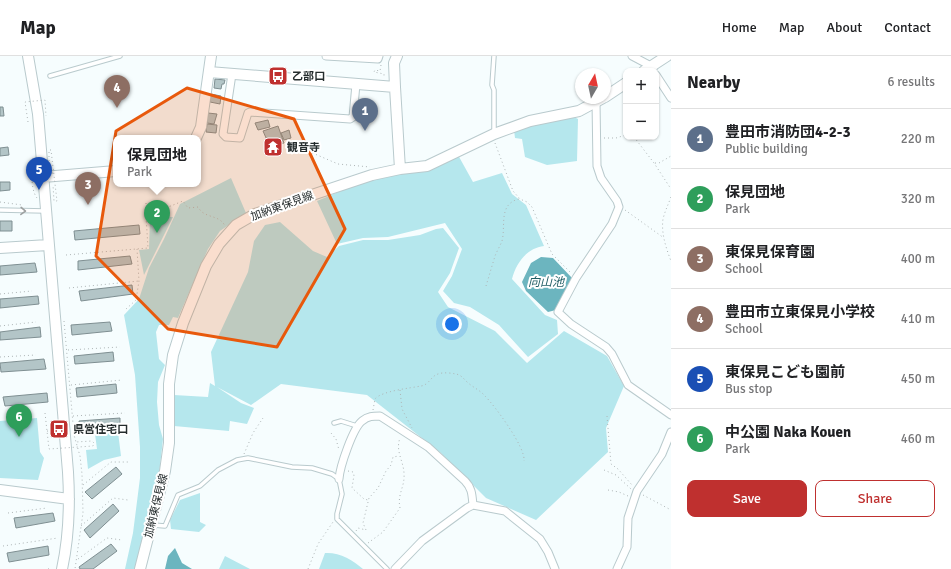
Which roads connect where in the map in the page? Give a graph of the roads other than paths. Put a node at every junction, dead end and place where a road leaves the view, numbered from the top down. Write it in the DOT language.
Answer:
graph roads {
  1 [pos="28,56"];
  2 [pos="120,56"];
  3 [pos="211,56"];
  4 [pos="326,56"];
  5 [pos="379,56"];
  6 [pos="397,56"];
  7 [pos="494,56"];
  8 [pos="632,56"];
  9 [pos="667,56"];
  10 [pos="647,68"];
  11 [pos="654,68"];
  12 [pos="209,72"];
  13 [pos="232,74"];
  14 [pos="50,76"];
  15 [pos="659,82"];
  16 [pos="356,84"];
  17 [pos="623,85"];
  18 [pos="395,87"];
  19 [pos="611,93"];
  20 [pos="671,98"];
  21 [pos="592,104"];
  22 [pos="601,104"];
  23 [pos="494,134"];
  24 [pos="197,135"];
  25 [pos="400,169"];
  26 [pos="113,171"];
  27 [pos="43,177"];
  28 [pos="0,210"];
  29 [pos="45,211"];
  30 [pos="48,245"];
  31 [pos="0,248"];
  32 [pos="671,414"];
  33 [pos="334,423"];
  34 [pos="358,427"];
  35 [pos="671,432"];
  36 [pos="339,479"];
  37 [pos="0,490"];
  38 [pos="69,499"];
  39 [pos="473,505"];
  40 [pos="152,525"];
  41 [pos="62,569"];
  42 [pos="140,569"];
  43 [pos="387,569"];
  44 [pos="395,569"];
  45 [pos="555,569"];
  46 [pos="616,569"];
  1 -- 27 [label="street"];
  2 -- 14 [label="lane"];
  3 -- 12 [label="street"];
  4 -- 5 [label="street"];
  6 -- 18 [label="street"];
  7 -- 23 [label="lane"];
  8 -- 10 [label="street"];
  9 -- 11 [label="street"];
  12 -- 13 [label="street"];
  12 -- 24 [label="street"];
  13 -- 16 [label="street"];
  13 -- 16 [label="street"];
  15 -- 20 [label="street"];
  16 -- 18 [label="street"];
  17 -- 19 [label="street, 加納東保見線"];
  18 -- 25 [label="street"];
  21 -- 23 [label="street, 加納東保見線"];
  22 -- 32 [label="street"];
  23 -- 25 [label="street, 加納東保見線"];
  25 -- 40 [label="street, 加納東保見線"];
  26 -- 27 [label="street"];
  27 -- 29 [label="street"];
  28 -- 29 [label="lane, one-way"];
  29 -- 30 [label="street"];
  30 -- 31 [label="street"];
  30 -- 38 [label="street"];
  33 -- 34 [label="lane"];
  34 -- 36 [label="street"];
  34 -- 39 [label="street"];
  35 -- 46 [label="street"];
  36 -- 40 [label="lane"];
  36 -- 43 [label="lane"];
  37 -- 38 [label="street"];
  38 -- 41 [label="street"];
  39 -- 44 [label="street"];
  39 -- 45 [label="street"];
  40 -- 42 [label="street, 加納東保見線"];
}
